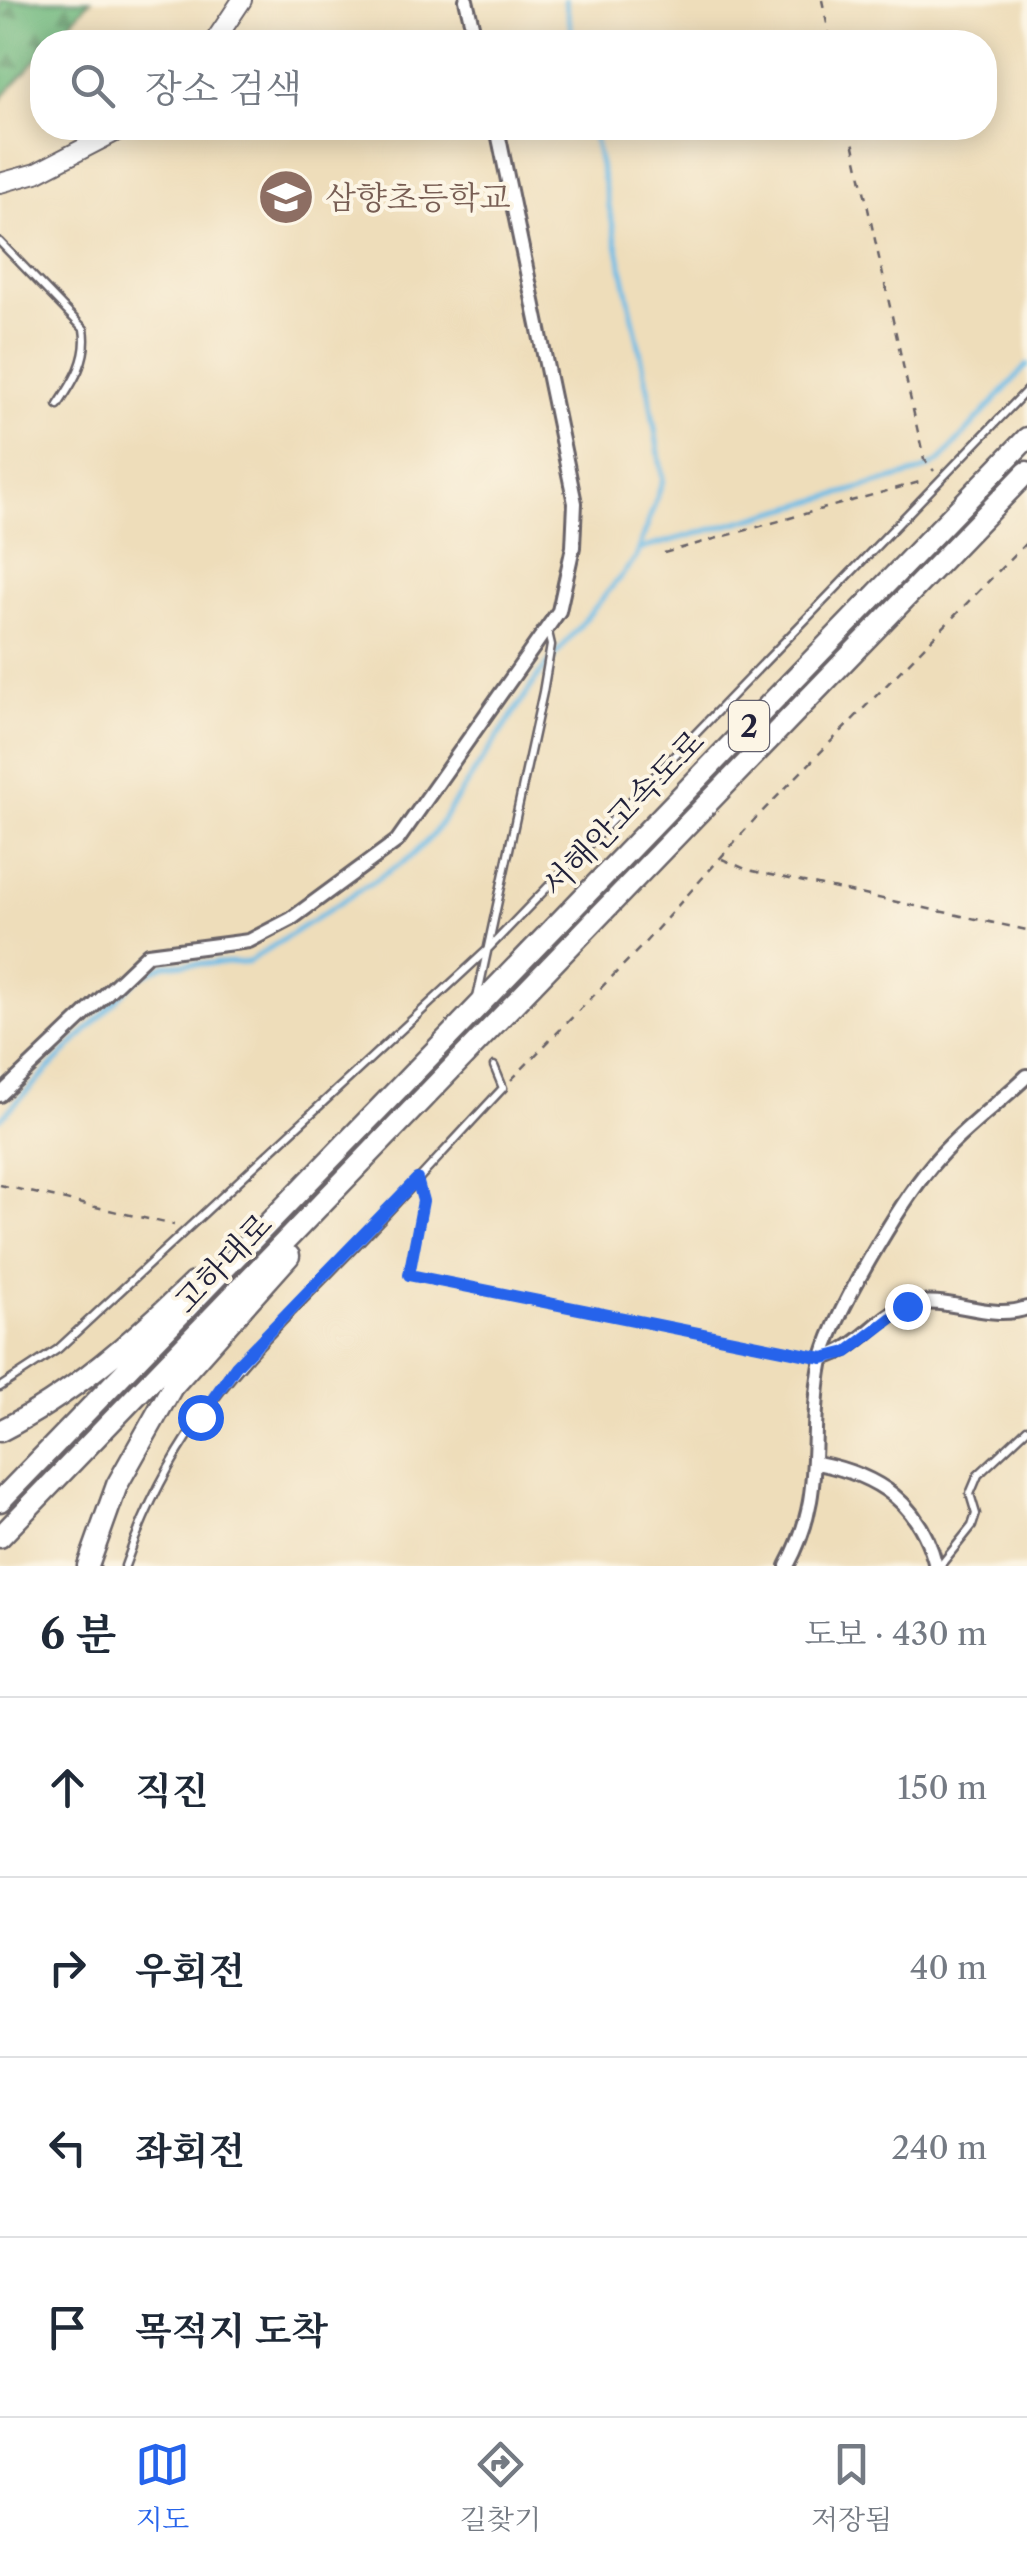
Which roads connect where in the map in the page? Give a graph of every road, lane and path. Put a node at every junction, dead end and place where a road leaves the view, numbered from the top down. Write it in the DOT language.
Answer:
graph roads {
  1 [pos="242,0"];
  2 [pos="466,0"];
  3 [pos="822,0"];
  4 [pos="222,30"];
  5 [pos="473,30"];
  6 [pos="828,30"];
  7 [pos="100,140"];
  8 [pos="499,140"];
  9 [pos="853,140"];
  10 [pos="0,183"];
  11 [pos="0,242"];
  12 [pos="1027,390"];
  13 [pos="58,405"];
  14 [pos="1027,438"];
  15 [pos="1027,472"];
  16 [pos="944,476"];
  17 [pos="1027,542"];
  18 [pos="664,553"];
  19 [pos="548,632"];
  20 [pos="720,858"];
  21 [pos="1027,930"];
  22 [pos="486,951"];
  23 [pos="474,1007"];
  24 [pos="490,1029"];
  25 [pos="494,1066"];
  26 [pos="1027,1076"];
  27 [pos="503,1088"];
  28 [pos="0,1095"];
  29 [pos="417,1179"];
  30 [pos="0,1185"];
  31 [pos="186,1230"];
  32 [pos="1027,1308"];
  33 [pos="823,1358"];
  34 [pos="0,1388"];
  35 [pos="1027,1429"];
  36 [pos="0,1430"];
  37 [pos="818,1463"];
  38 [pos="0,1502"];
  39 [pos="0,1538"];
  40 [pos="88,1566"];
  41 [pos="125,1566"];
  42 [pos="787,1566"];
  43 [pos="938,1566"];
  1 -- 4 [label="main road"];
  2 -- 5 [label="street"];
  3 -- 6 [label="path"];
  7 -- 10 [label="main road"];
  8 -- 19 [label="street"];
  9 -- 16 [label="path"];
  11 -- 13 [label="lane"];
  12 -- 16 [label="lane"];
  14 -- 23 [label="highway, 서해안고속도로 / 2"];
  15 -- 24 [label="highway, 서해안고속도로 / 2"];
  16 -- 18 [label="path"];
  16 -- 22 [label="lane"];
  17 -- 20 [label="path"];
  19 -- 22 [label="lane"];
  19 -- 28 [label="street"];
  20 -- 21 [label="path"];
  20 -- 27 [label="path"];
  22 -- 23 [label="lane"];
  22 -- 31 [label="lane"];
  23 -- 36 [label="highway"];
  23 -- 38 [label="highway, 고하대로 / 2"];
  24 -- 39 [label="highway, 고하대로 / 2"];
  24 -- 40 [label="highway"];
  25 -- 27 [label="lane"];
  26 -- 33 [label="street"];
  27 -- 29 [label="lane"];
  29 -- 33 [label="path"];
  29 -- 41 [label="lane"];
  30 -- 31 [label="path"];
  31 -- 34 [label="lane"];
  32 -- 33 [label="street"];
  33 -- 37 [label="street"];
  35 -- 43 [label="lane"];
  37 -- 42 [label="street"];
  37 -- 43 [label="street"];
}
